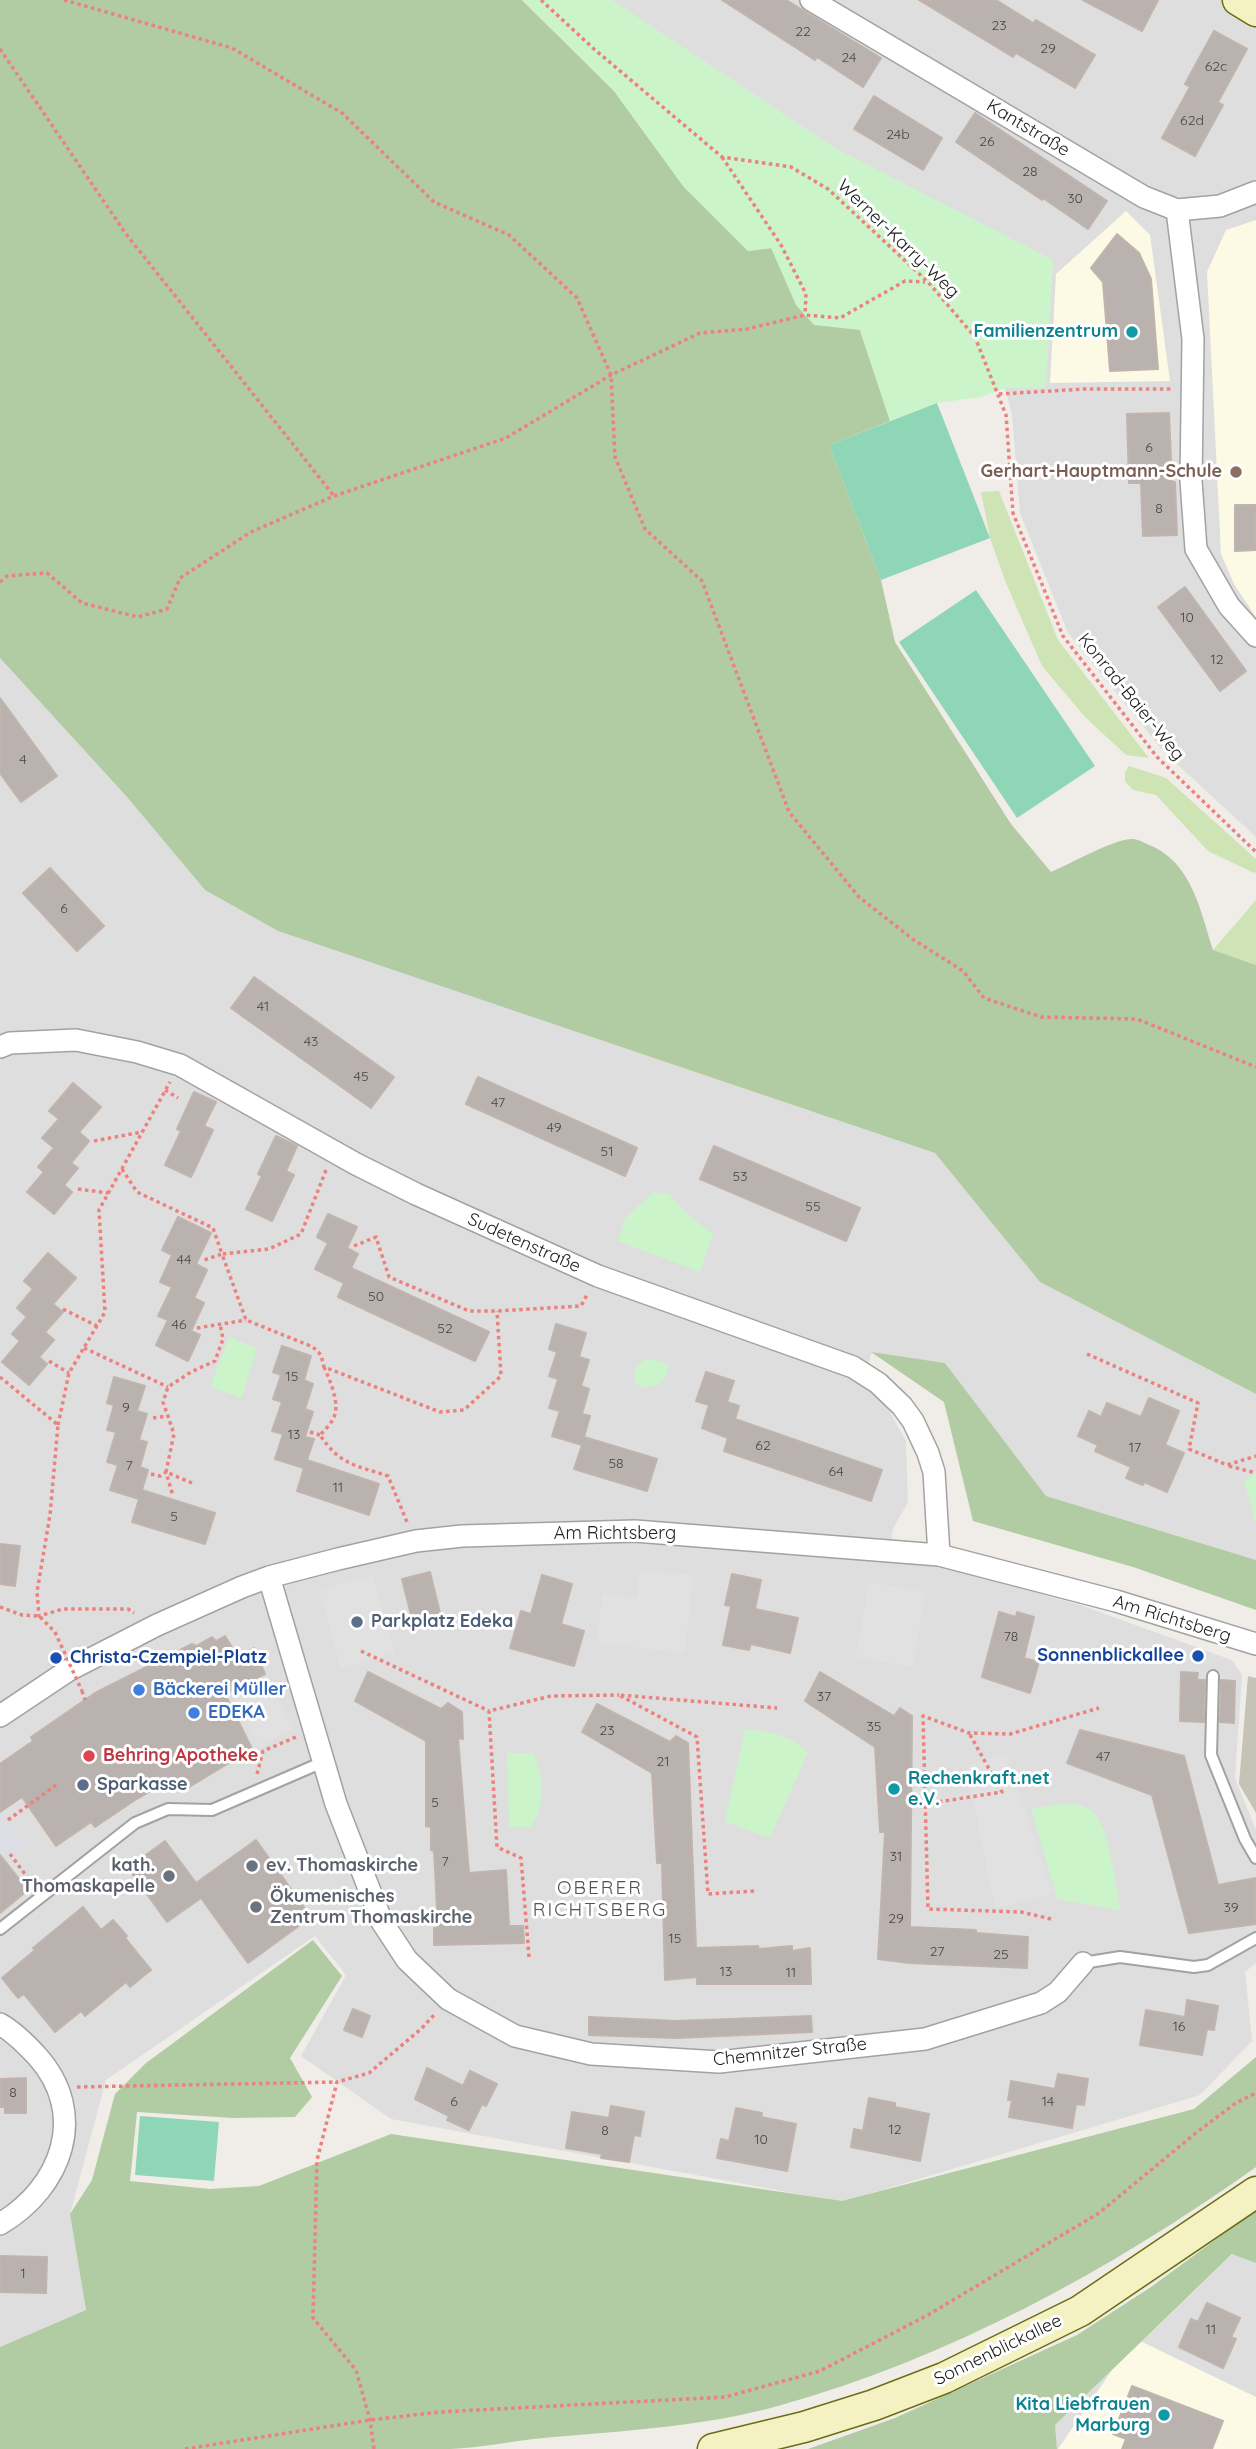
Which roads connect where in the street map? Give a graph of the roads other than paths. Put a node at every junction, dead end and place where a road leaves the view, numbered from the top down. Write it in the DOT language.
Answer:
graph roads {
  1 [pos="811,0"];
  2 [pos="1238,0"];
  3 [pos="1256,10"];
  4 [pos="1256,192"];
  5 [pos="1177,210"];
  6 [pos="1256,636"];
  7 [pos="3,1040"];
  8 [pos="939,1555"];
  9 [pos="269,1577"];
  10 [pos="1256,1644"];
  11 [pos="1213,1676"];
  12 [pos="0,1716"];
  13 [pos="323,1762"];
  14 [pos="1256,1858"];
  15 [pos="0,1929"];
  16 [pos="1256,1938"];
  17 [pos="1083,1963"];
  18 [pos="0,2024"];
  19 [pos="1256,2192"];
  20 [pos="0,2224"];
  21 [pos="713,2449"];
  1 -- 5 [label="street, Kantstraße"];
  2 -- 3 [label="main road"];
  4 -- 5 [label="street, Kantstraße"];
  5 -- 6 [label="street"];
  7 -- 8 [label="street, Sudetenstraße"];
  8 -- 9 [label="street, Am Richtsberg"];
  8 -- 10 [label="street, Am Richtsberg"];
  9 -- 12 [label="street, Am Richtsberg"];
  9 -- 13 [label="street, Chemnitzer Straße"];
  11 -- 14 [label="lane"];
  13 -- 15 [label="lane"];
  13 -- 17 [label="street, Chemnitzer Straße"];
  16 -- 17 [label="lane"];
  18 -- 20 [label="street"];
  19 -- 21 [label="main road, Sonnenblickallee"];
}
